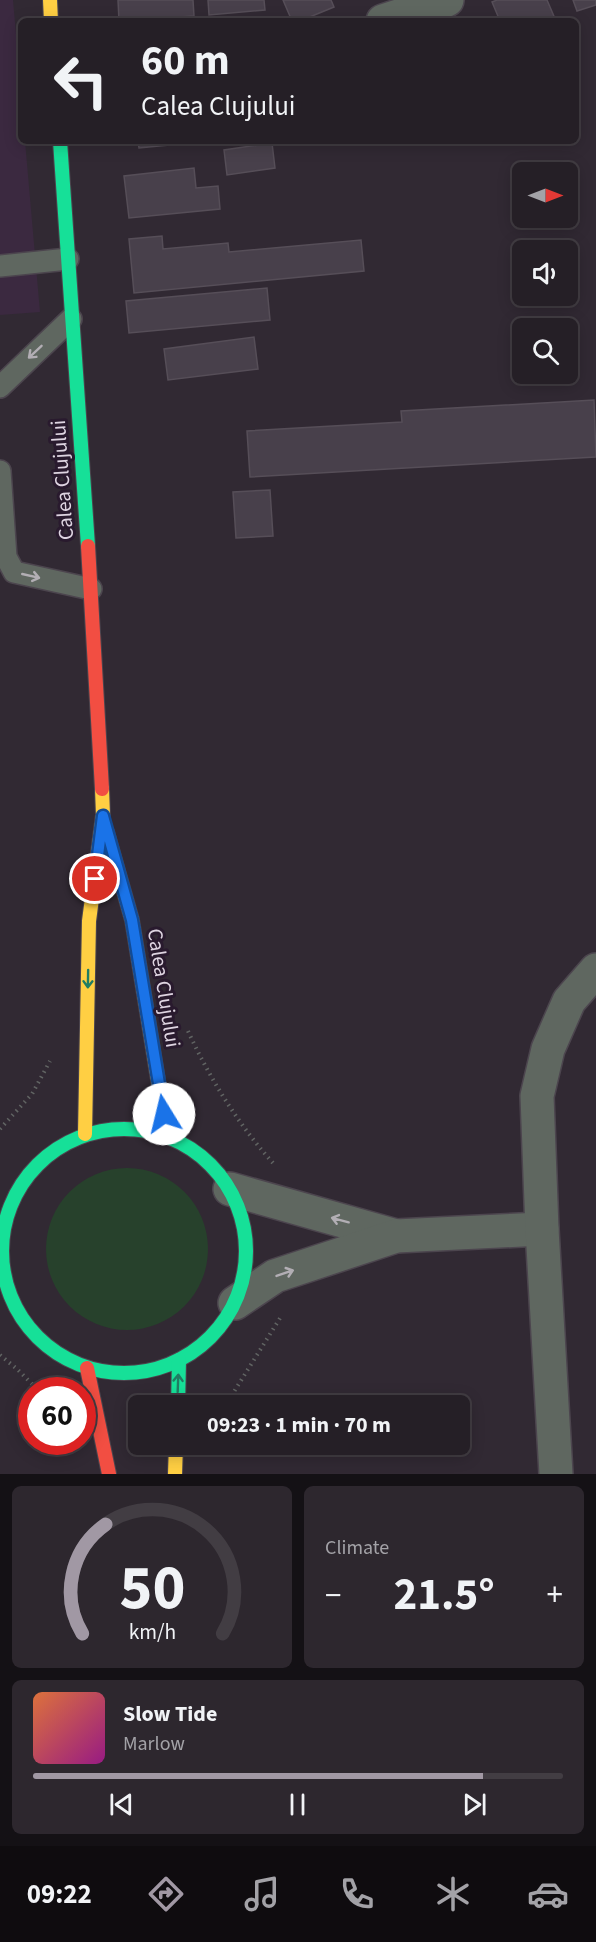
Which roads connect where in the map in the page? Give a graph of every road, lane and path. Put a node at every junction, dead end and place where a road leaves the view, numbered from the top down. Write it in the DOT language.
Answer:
graph roads {
  1 [pos="50,0"];
  2 [pos="447,0"];
  3 [pos="51,18"];
  4 [pos="392,18"];
  5 [pos="60,144"];
  6 [pos="68,259"];
  7 [pos="0,266"];
  8 [pos="71,319"];
  9 [pos="0,387"];
  10 [pos="0,471"];
  11 [pos="91,589"];
  12 [pos="103,816"];
  13 [pos="596,970"];
  14 [pos="85,1134"];
  15 [pos="167,1135"];
  16 [pos="21,1183"];
  17 [pos="0,1187"];
  18 [pos="230,1189"];
  19 [pos="542,1228"];
  20 [pos="396,1236"];
  21 [pos="5,1295"];
  22 [pos="235,1303"];
  23 [pos="0,1355"];
  24 [pos="179,1360"];
  25 [pos="87,1368"];
  26 [pos="25,1377"];
  27 [pos="178,1395"];
  28 [pos="176,1455"];
  29 [pos="109,1474"];
  30 [pos="175,1474"];
  31 [pos="556,1474"];
  1 -- 3 [label="main road"];
  2 -- 4 [label="street"];
  5 -- 6 [label="main road, Calea Clujului"];
  6 -- 7 [label="lane"];
  6 -- 8 [label="main road, Calea Clujului"];
  8 -- 9 [label="lane, one-way"];
  8 -- 11 [label="main road, Calea Clujului"];
  10 -- 11 [label="lane, one-way"];
  11 -- 12 [label="main road, Calea Clujului"];
  12 -- 14 [label="main road, Calea Clujului, one-way"];
  12 -- 15 [label="main road, Calea Clujului"];
  13 -- 19 [label="street"];
  14 -- 15 [label="main road"];
  14 -- 16 [label="main road"];
  15 -- 18 [label="main road"];
  16 -- 17 [label="main road"];
  16 -- 21 [label="main road"];
  20 -- 18 [label="street, one-way"];
  18 -- 22 [label="main road"];
  19 -- 20 [label="street"];
  19 -- 31 [label="street"];
  22 -- 20 [label="street, one-way"];
  21 -- 25 [label="main road"];
  22 -- 24 [label="main road"];
  23 -- 26 [label="path"];
  24 -- 25 [label="main road"];
  27 -- 24 [label="main road, one-way"];
  25 -- 29 [label="main road"];
  28 -- 30 [label="main road"];
}
